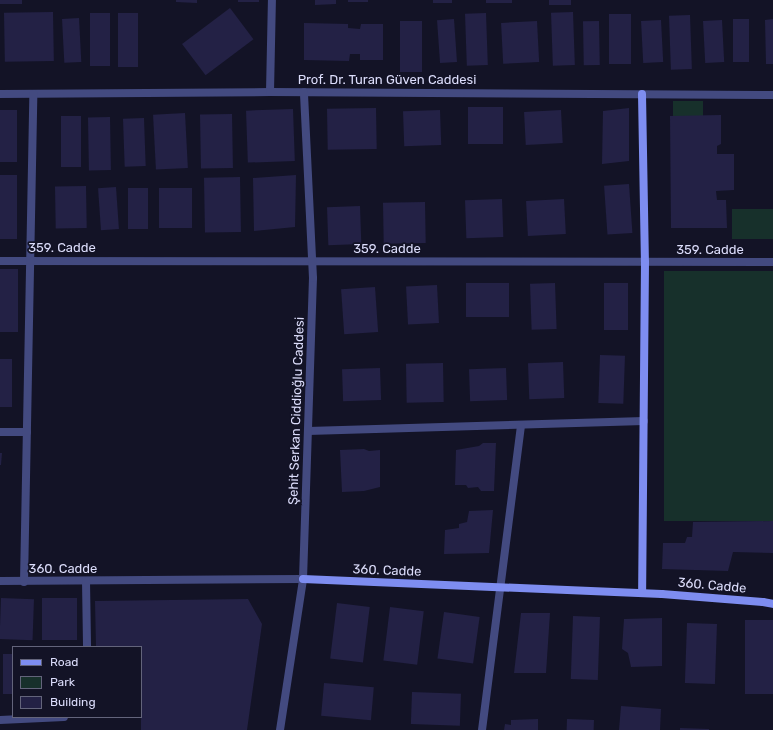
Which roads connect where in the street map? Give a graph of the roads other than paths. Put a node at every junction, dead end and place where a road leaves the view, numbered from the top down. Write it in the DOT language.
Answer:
graph roads {
  1 [pos="272,0"];
  2 [pos="270,92"];
  3 [pos="304,92"];
  4 [pos="0,94"];
  5 [pos="33,94"];
  6 [pos="642,94"];
  7 [pos="773,95"];
  8 [pos="30,260"];
  9 [pos="312,260"];
  10 [pos="0,261"];
  11 [pos="645,262"];
  12 [pos="773,262"];
  13 [pos="644,421"];
  14 [pos="521,425"];
  15 [pos="308,431"];
  16 [pos="0,432"];
  17 [pos="27,432"];
  18 [pos="303,579"];
  19 [pos="86,581"];
  20 [pos="0,582"];
  21 [pos="24,582"];
  22 [pos="499,587"];
  23 [pos="642,593"];
  24 [pos="773,604"];
  25 [pos="87,646"];
  26 [pos="43,718"];
  27 [pos="0,720"];
  28 [pos="280,730"];
  29 [pos="482,730"];
  1 -- 2 [label="street"];
  2 -- 3 [label="street, Prof. Dr. Turan Güven Caddesi"];
  2 -- 5 [label="street, Prof. Dr. Turan Güven Caddesi"];
  3 -- 6 [label="street, Prof. Dr. Turan Güven Caddesi"];
  3 -- 9 [label="street, Şehit Serkan Ciddioğlu Caddesi"];
  4 -- 5 [label="street, Prof. Dr. Turan Güven Caddesi"];
  5 -- 8 [label="street"];
  6 -- 7 [label="street, Prof. Dr. Turan Güven Caddesi"];
  6 -- 11 [label="street"];
  8 -- 9 [label="street, 359. Cadde"];
  8 -- 10 [label="street, 359. Cadde"];
  8 -- 17 [label="street"];
  9 -- 11 [label="street, 359. Cadde"];
  9 -- 15 [label="street, Şehit Serkan Ciddioğlu Caddesi"];
  11 -- 12 [label="street, 359. Cadde"];
  11 -- 13 [label="street"];
  13 -- 14 [label="street"];
  13 -- 23 [label="street"];
  14 -- 15 [label="street"];
  14 -- 22 [label="street"];
  15 -- 18 [label="street, Şehit Serkan Ciddioğlu Caddesi"];
  16 -- 17 [label="street"];
  17 -- 21 [label="street"];
  18 -- 19 [label="street, 360. Cadde"];
  18 -- 22 [label="street, 360. Cadde"];
  18 -- 28 [label="street, Şehit Serkan Ciddioğlu Caddesi"];
  19 -- 21 [label="street, 360. Cadde"];
  19 -- 25 [label="street"];
  20 -- 21 [label="street, 360. Cadde"];
  22 -- 23 [label="street, 360. Cadde"];
  22 -- 29 [label="street"];
  23 -- 24 [label="street, 360. Cadde"];
  26 -- 27 [label="street"];
}
